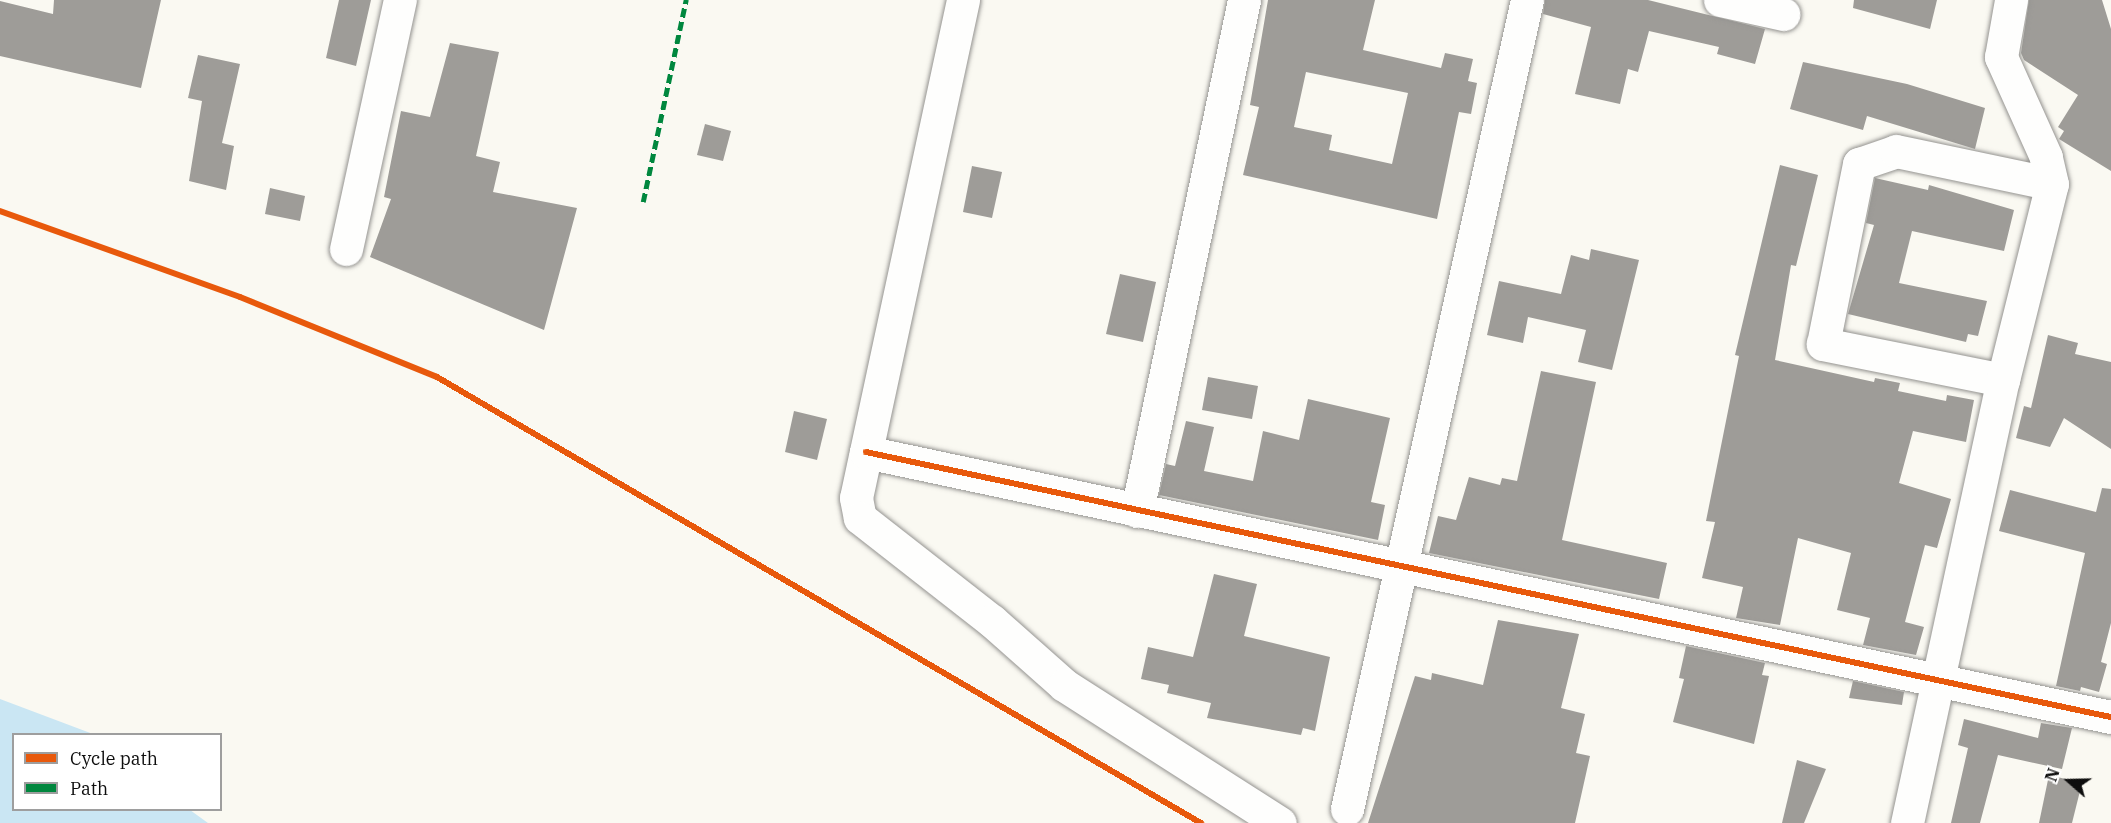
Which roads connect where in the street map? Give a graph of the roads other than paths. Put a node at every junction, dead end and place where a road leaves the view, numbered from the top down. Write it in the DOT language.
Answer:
graph roads {
  1 [pos="400,0"];
  2 [pos="963,0"];
  3 [pos="1244,0"];
  4 [pos="1527,0"];
  5 [pos="1720,0"];
  6 [pos="2011,0"];
  7 [pos="1784,14"];
  8 [pos="2052,184"];
  9 [pos="346,249"];
  10 [pos="2003,380"];
  11 [pos="866,452"];
  12 [pos="1137,511"];
  13 [pos="1402,568"];
  14 [pos="1937,681"];
  15 [pos="2111,717"];
  16 [pos="1347,809"];
  17 [pos="1280,823"];
  18 [pos="1907,823"];
  1 -- 9 [label="street"];
  2 -- 11 [label="street"];
  3 -- 12 [label="street"];
  4 -- 13 [label="street"];
  5 -- 7 [label="street"];
  6 -- 8 [label="street"];
  8 -- 10 [label="street"];
  8 -- 10 [label="street"];
  10 -- 14 [label="street"];
  11 -- 12 [label="street"];
  11 -- 17 [label="street"];
  12 -- 13 [label="street"];
  13 -- 14 [label="street"];
  13 -- 16 [label="street"];
  14 -- 15 [label="street"];
  14 -- 18 [label="street"];
}
